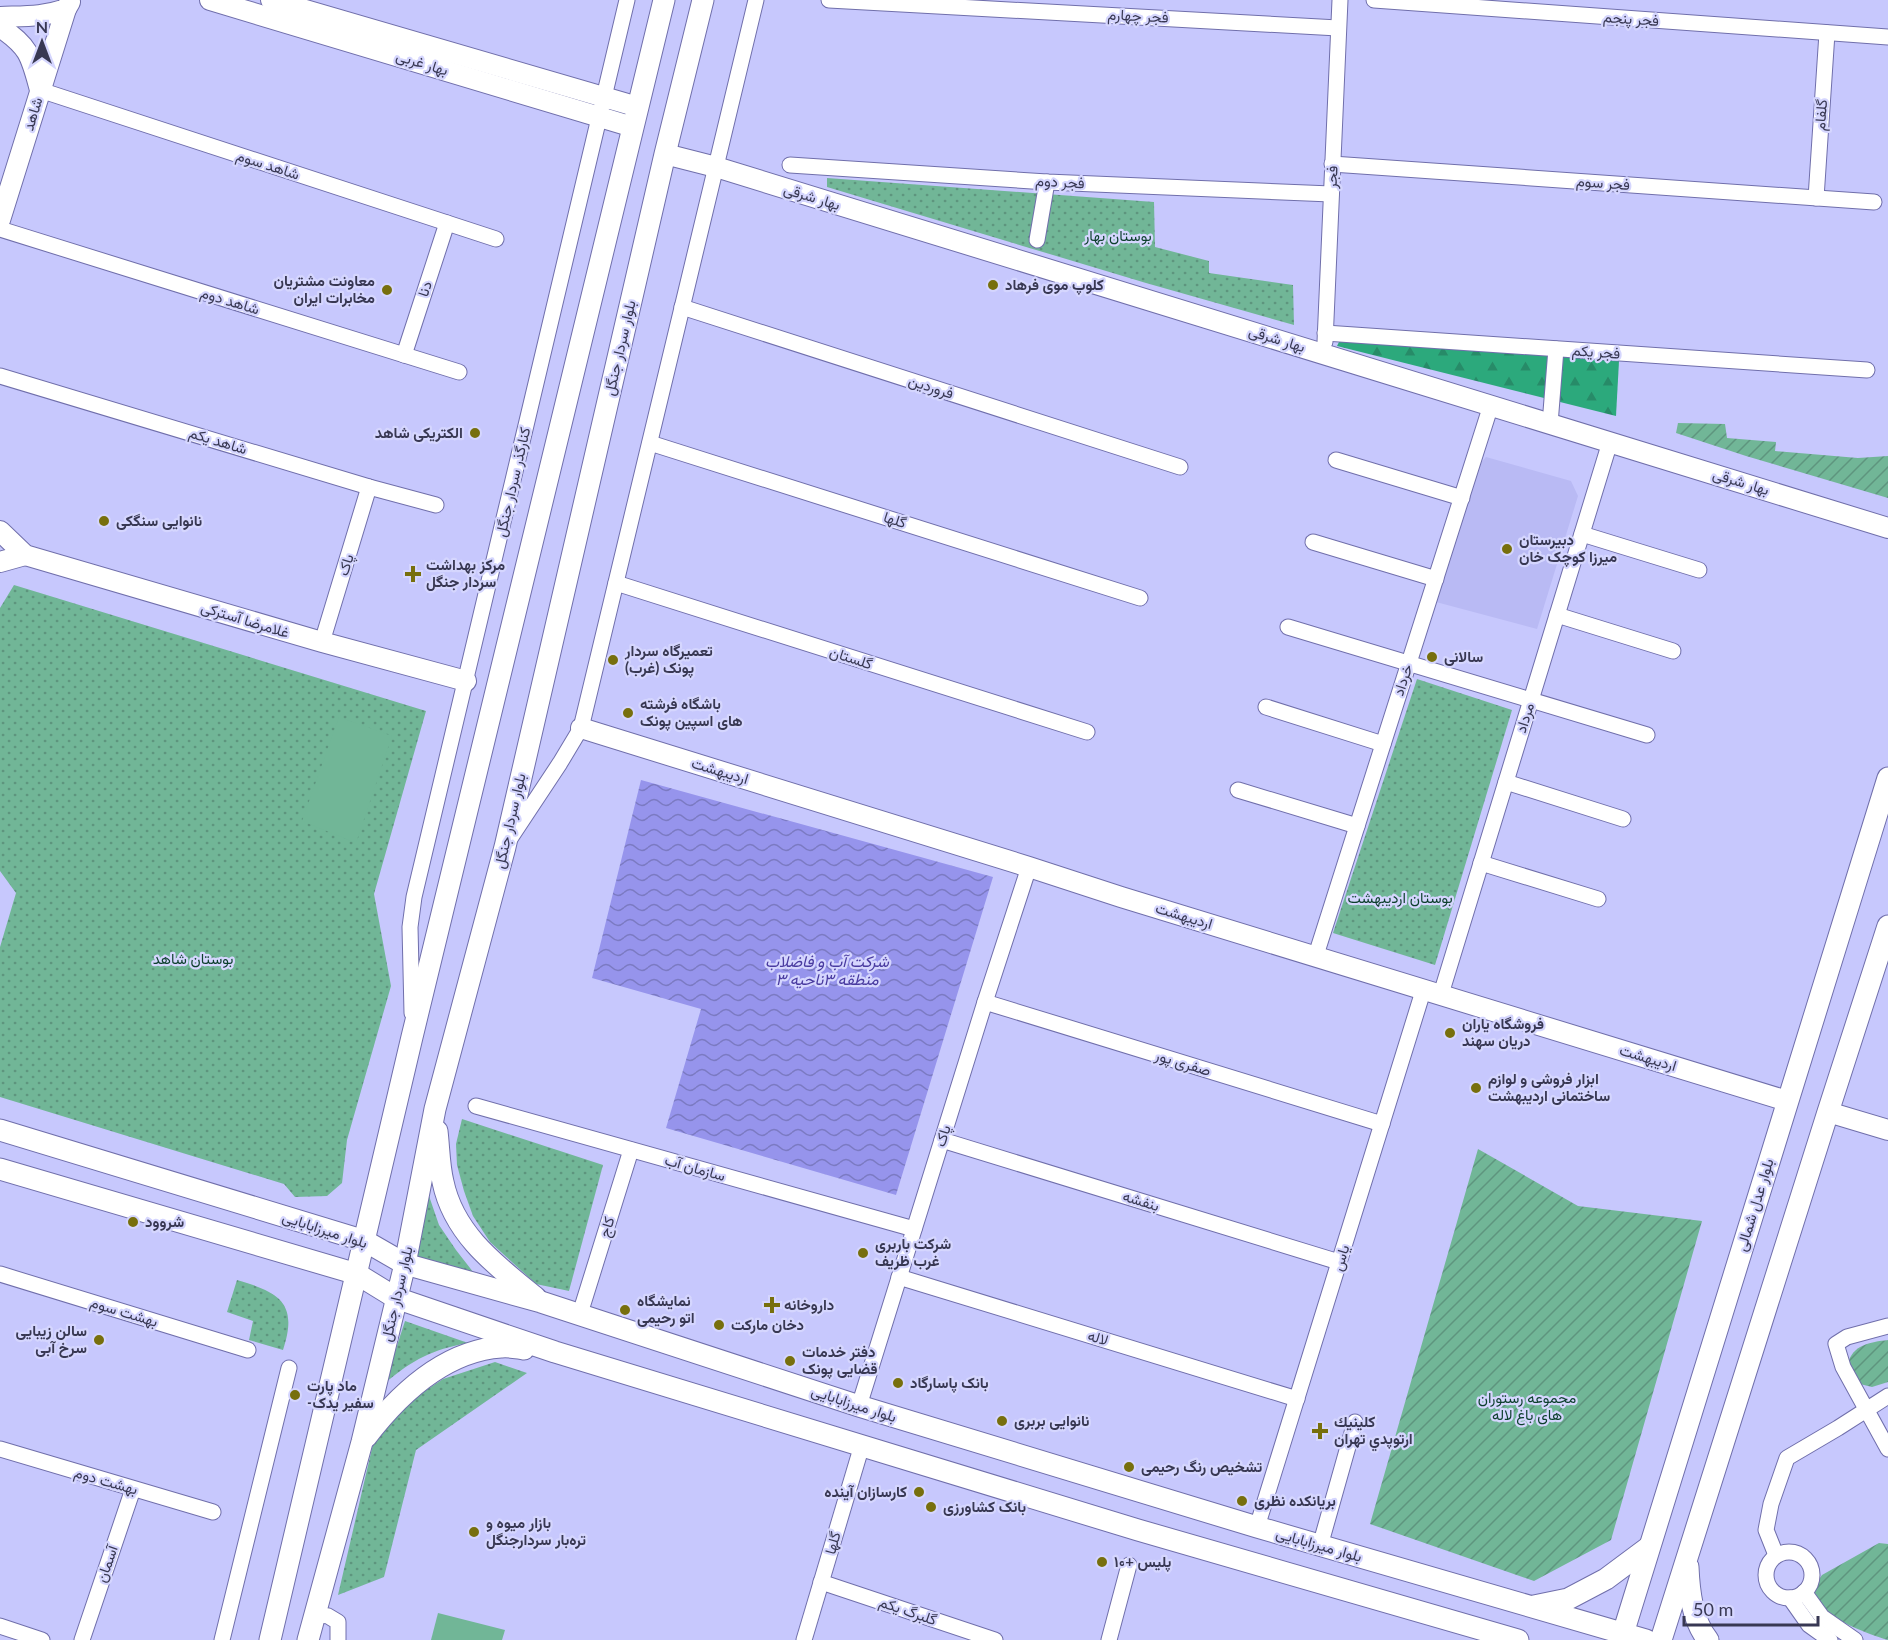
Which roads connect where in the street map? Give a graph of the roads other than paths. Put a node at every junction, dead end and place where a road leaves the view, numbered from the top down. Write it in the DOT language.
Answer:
graph roads {
  1 [pos="210,0"];
  2 [pos="272,0"];
  3 [pos="627,0"];
  4 [pos="664,0"];
  5 [pos="703,0"];
  6 [pos="756,0"];
  7 [pos="829,0"];
  8 [pos="1340,0"];
  9 [pos="1374,0"];
  10 [pos="892,1"];
  11 [pos="68,5"];
  12 [pos="0,17"];
  13 [pos="0,27"];
  14 [pos="1338,28"];
  15 [pos="1827,33"];
  16 [pos="1888,37"];
  17 [pos="40,90"];
  18 [pos="602,107"];
  19 [pos="636,117"];
  20 [pos="665,154"];
  21 [pos="1332,164"];
  22 [pos="790,165"];
  23 [pos="716,167"];
  24 [pos="1047,182"];
  25 [pos="1331,194"];
  26 [pos="1816,198"];
  27 [pos="1874,202"];
  28 [pos="0,219"];
  29 [pos="447,224"];
  30 [pos="0,229"];
  31 [pos="496,239"];
  32 [pos="1037,240"];
  33 [pos="682,307"];
  34 [pos="1325,333"];
  35 [pos="1556,349"];
  36 [pos="1324,354"];
  37 [pos="404,355"];
  38 [pos="1867,370"];
  39 [pos="459,372"];
  40 [pos="0,376"];
  41 [pos="1491,405"];
  42 [pos="1550,424"];
  43 [pos="1610,442"];
  44 [pos="650,443"];
  45 [pos="1336,460"];
  46 [pos="1180,467"];
  47 [pos="369,487"];
  48 [pos="1462,498"];
  49 [pos="436,505"];
  50 [pos="1888,528"];
  51 [pos="0,531"];
  52 [pos="1582,534"];
  53 [pos="1313,542"];
  54 [pos="25,555"];
  55 [pos="0,562"];
  56 [pos="1699,570"];
  57 [pos="1436,579"];
  58 [pos="616,583"];
  59 [pos="1140,598"];
  60 [pos="1557,615"];
  61 [pos="1288,627"];
  62 [pos="322,642"];
  63 [pos="1673,651"];
  64 [pos="1409,663"];
  65 [pos="466,681"];
  66 [pos="1531,700"];
  67 [pos="1266,708"];
  68 [pos="581,728"];
  69 [pos="1086,732"];
  70 [pos="1647,735"];
  71 [pos="1383,744"];
  72 [pos="1888,778"];
  73 [pos="1506,782"];
  74 [pos="1238,790"];
  75 [pos="1623,819"];
  76 [pos="1357,826"];
  77 [pos="505,847"];
  78 [pos="1481,863"];
  79 [pos="1029,867"];
  80 [pos="1598,899"];
  81 [pos="1888,927"];
  82 [pos="1316,955"];
  83 [pos="1432,991"];
  84 [pos="985,1002"];
  85 [pos="412,1037"];
  86 [pos="1787,1101"];
  87 [pos="476,1107"];
  88 [pos="435,1109"];
  89 [pos="1827,1112"];
  90 [pos="1382,1124"];
  91 [pos="0,1130"];
  92 [pos="1888,1130"];
  93 [pos="942,1140"];
  94 [pos="632,1150"];
  95 [pos="0,1169"];
  96 [pos="914,1229"];
  97 [pos="365,1241"];
  98 [pos="1340,1262"];
  99 [pos="405,1264"];
  100 [pos="357,1274"];
  101 [pos="0,1275"];
  102 [pos="899,1277"];
  103 [pos="396,1298"];
  104 [pos="541,1302"];
  105 [pos="583,1305"];
  106 [pos="1888,1326"];
  107 [pos="248,1350"];
  108 [pos="555,1352"];
  109 [pos="289,1368"];
  110 [pos="1888,1396"];
  111 [pos="1297,1399"];
  112 [pos="859,1406"];
  113 [pos="1866,1409"];
  114 [pos="1354,1422"];
  115 [pos="362,1442"];
  116 [pos="862,1445"];
  117 [pos="0,1449"];
  118 [pos="1888,1449"];
  119 [pos="133,1489"];
  120 [pos="213,1512"];
  121 [pos="1257,1527"];
  122 [pos="1320,1546"];
  123 [pos="1649,1547"];
  124 [pos="1687,1553"];
  125 [pos="1776,1555"];
  126 [pos="1129,1565"];
  127 [pos="821,1582"];
  128 [pos="1797,1595"];
  129 [pos="1529,1607"];
  130 [pos="315,1614"];
  131 [pos="0,1626"];
  132 [pos="1622,1636"];
  133 [pos="42,1640"];
  134 [pos="82,1640"];
  135 [pos="222,1640"];
  136 [pos="270,1640"];
  137 [pos="308,1640"];
  138 [pos="338,1640"];
  139 [pos="804,1640"];
  140 [pos="994,1640"];
  141 [pos="1109,1640"];
  142 [pos="1517,1640"];
  143 [pos="1646,1640"];
  144 [pos="1661,1640"];
  145 [pos="1708,1640"];
  146 [pos="1830,1640"];
  147 [pos="1856,1640"];
  1 -- 18 [label="street, بهار غربی"];
  2 -- 18 [label="street, بهار غربی"];
  3 -- 18 [label="street, کنارگذر سردار جنگل"];
  4 -- 19 [label="main road"];
  5 -- 20 [label="main road, بلوار سردار جنگل"];
  6 -- 23 [label="street"];
  7 -- 10 [label="street, فجر چهارم"];
  8 -- 14 [label="street, فجر"];
  9 -- 15 [label="street, فجر پنجم"];
  10 -- 14 [label="street, فجر چهارم"];
  11 -- 12 [label="street"];
  11 -- 17 [label="street, شاهد"];
  13 -- 17 [label="street"];
  14 -- 21 [label="street, فجر"];
  15 -- 16 [label="street, فجر پنجم"];
  15 -- 26 [label="street, گلفام"];
  17 -- 28 [label="street, شاهد"];
  17 -- 29 [label="street, شاهد سوم"];
  18 -- 19 [label="street, بهار غربی"];
  18 -- 65 [label="street, کنارگذر سردار جنگل"];
  19 -- 85 [label="main road"];
  20 -- 23 [label="street, بهار شرقی"];
  20 -- 77 [label="main road, بلوار سردار جنگل"];
  21 -- 25 [label="street, فجر"];
  21 -- 26 [label="street, فجر سوم"];
  22 -- 24 [label="street, فجر دوم"];
  23 -- 33 [label="street"];
  23 -- 36 [label="street, بهار شرقی"];
  24 -- 25 [label="street, فجر دوم"];
  24 -- 32 [label="street"];
  25 -- 34 [label="street, فجر"];
  26 -- 27 [label="street, فجر سوم"];
  29 -- 31 [label="street, شاهد سوم"];
  29 -- 37 [label="street, دنا"];
  30 -- 37 [label="street, شاهد دوم"];
  33 -- 44 [label="street"];
  33 -- 46 [label="street, فروردین"];
  34 -- 35 [label="street, فجر یکم"];
  34 -- 36 [label="street, فجر"];
  35 -- 38 [label="street, فجر یکم"];
  35 -- 42 [label="street"];
  36 -- 41 [label="street, بهار شرقی"];
  37 -- 39 [label="street, شاهد دوم"];
  40 -- 47 [label="street, شاهد یکم"];
  41 -- 42 [label="street, بهار شرقی"];
  41 -- 48 [label="street, خرداد"];
  42 -- 43 [label="street, بهار شرقی"];
  43 -- 50 [label="street, بهار شرقی"];
  43 -- 52 [label="street, مرداد"];
  44 -- 58 [label="street"];
  44 -- 59 [label="street, گلها"];
  45 -- 48 [label="street"];
  47 -- 49 [label="street, شاهد یکم"];
  47 -- 62 [label="street, پاک"];
  48 -- 57 [label="street, خرداد"];
  51 -- 54 [label="street"];
  52 -- 56 [label="street"];
  52 -- 60 [label="street, مرداد"];
  53 -- 57 [label="street"];
  54 -- 55 [label="street"];
  54 -- 62 [label="street, غلامرضا آسترکی"];
  57 -- 64 [label="street, خرداد"];
  58 -- 68 [label="street"];
  58 -- 69 [label="street, گلستان"];
  60 -- 63 [label="street"];
  60 -- 66 [label="street, مرداد"];
  61 -- 64 [label="street"];
  62 -- 65 [label="street, غلامرضا آسترکی"];
  64 -- 66 [label="street"];
  64 -- 71 [label="street, خرداد"];
  65 -- 85 [label="street, کنارگذر سردار جنگل"];
  66 -- 70 [label="street"];
  66 -- 73 [label="street, مرداد"];
  67 -- 71 [label="street"];
  68 -- 77 [label="street"];
  68 -- 79 [label="street, اردیبهشت"];
  71 -- 76 [label="street, خرداد"];
  72 -- 86 [label="main road, بلوار عدل شمالی"];
  73 -- 75 [label="street"];
  73 -- 78 [label="street, مرداد"];
  74 -- 76 [label="street"];
  76 -- 82 [label="street, خرداد"];
  77 -- 88 [label="main road, بلوار سردار جنگل"];
  78 -- 80 [label="street"];
  78 -- 83 [label="street, مرداد"];
  79 -- 82 [label="street, اردیبهشت"];
  79 -- 84 [label="street, پاک"];
  81 -- 89 [label="main road"];
  82 -- 83 [label="street, اردیبهشت"];
  83 -- 86 [label="street, اردیبهشت"];
  83 -- 90 [label="street, یاس"];
  84 -- 90 [label="street, صفری پور"];
  84 -- 93 [label="street, پاک"];
  85 -- 97 [label="main road"];
  86 -- 123 [label="main road, بلوار عدل شمالی"];
  87 -- 94 [label="street, سازمان آب"];
  88 -- 99 [label="main road, بلوار سردار جنگل"];
  88 -- 104 [label="main road"];
  89 -- 92 [label="street"];
  89 -- 124 [label="main road"];
  90 -- 98 [label="street, یاس"];
  91 -- 97 [label="main road, بلوار میرزابابایی"];
  93 -- 96 [label="street, پاک"];
  93 -- 98 [label="street, بنفشه"];
  94 -- 96 [label="street, سازمان آب"];
  94 -- 105 [label="street, کاج"];
  95 -- 100 [label="main road"];
  96 -- 102 [label="street, پاک"];
  97 -- 99 [label="main road, بلوار میرزابابایی"];
  97 -- 100 [label="main road"];
  98 -- 111 [label="street, یاس"];
  99 -- 103 [label="main road, بلوار سردار جنگل"];
  99 -- 104 [label="main road, بلوار میرزابابایی"];
  100 -- 103 [label="main road"];
  100 -- 136 [label="main road"];
  101 -- 107 [label="street, بهشت سوم"];
  102 -- 111 [label="street, لاله"];
  102 -- 112 [label="street, پاک"];
  103 -- 108 [label="main road"];
  103 -- 115 [label="main road, بلوار سردار جنگل"];
  104 -- 112 [label="main road, بلوار میرزابابایی"];
  106 -- 113 [label="street"];
  108 -- 115 [label="main road"];
  108 -- 116 [label="main road"];
  109 -- 135 [label="street"];
  110 -- 113 [label="street"];
  111 -- 121 [label="street, یاس"];
  112 -- 121 [label="main road, بلوار میرزابابایی"];
  113 -- 118 [label="street"];
  113 -- 125 [label="street"];
  114 -- 122 [label="street"];
  115 -- 130 [label="main road, بلوار سردار جنگل"];
  116 -- 127 [label="street, گلها"];
  116 -- 142 [label="main road"];
  117 -- 119 [label="street, بهشت دوم"];
  119 -- 120 [label="street, بهشت دوم"];
  119 -- 134 [label="street, آسمان"];
  121 -- 122 [label="main road, بلوار میرزابابایی"];
  122 -- 129 [label="main road, بلوار میرزابابایی"];
  123 -- 129 [label="main road"];
  123 -- 132 [label="main road, بلوار عدل شمالی"];
  124 -- 144 [label="main road"];
  124 -- 145 [label="main road"];
  125 -- 128 [label="street"];
  125 -- 128 [label="street"];
  126 -- 141 [label="street"];
  127 -- 139 [label="street, گلها"];
  127 -- 140 [label="street, گلبرگ یکم"];
  128 -- 146 [label="street"];
  128 -- 147 [label="street"];
  129 -- 132 [label="main road, بلوار میرزابابایی"];
  130 -- 137 [label="main road, بلوار سردار جنگل"];
  130 -- 138 [label="street"];
  131 -- 133 [label="street"];
  132 -- 143 [label="main road, بلوار میرزابابایی"];
}
